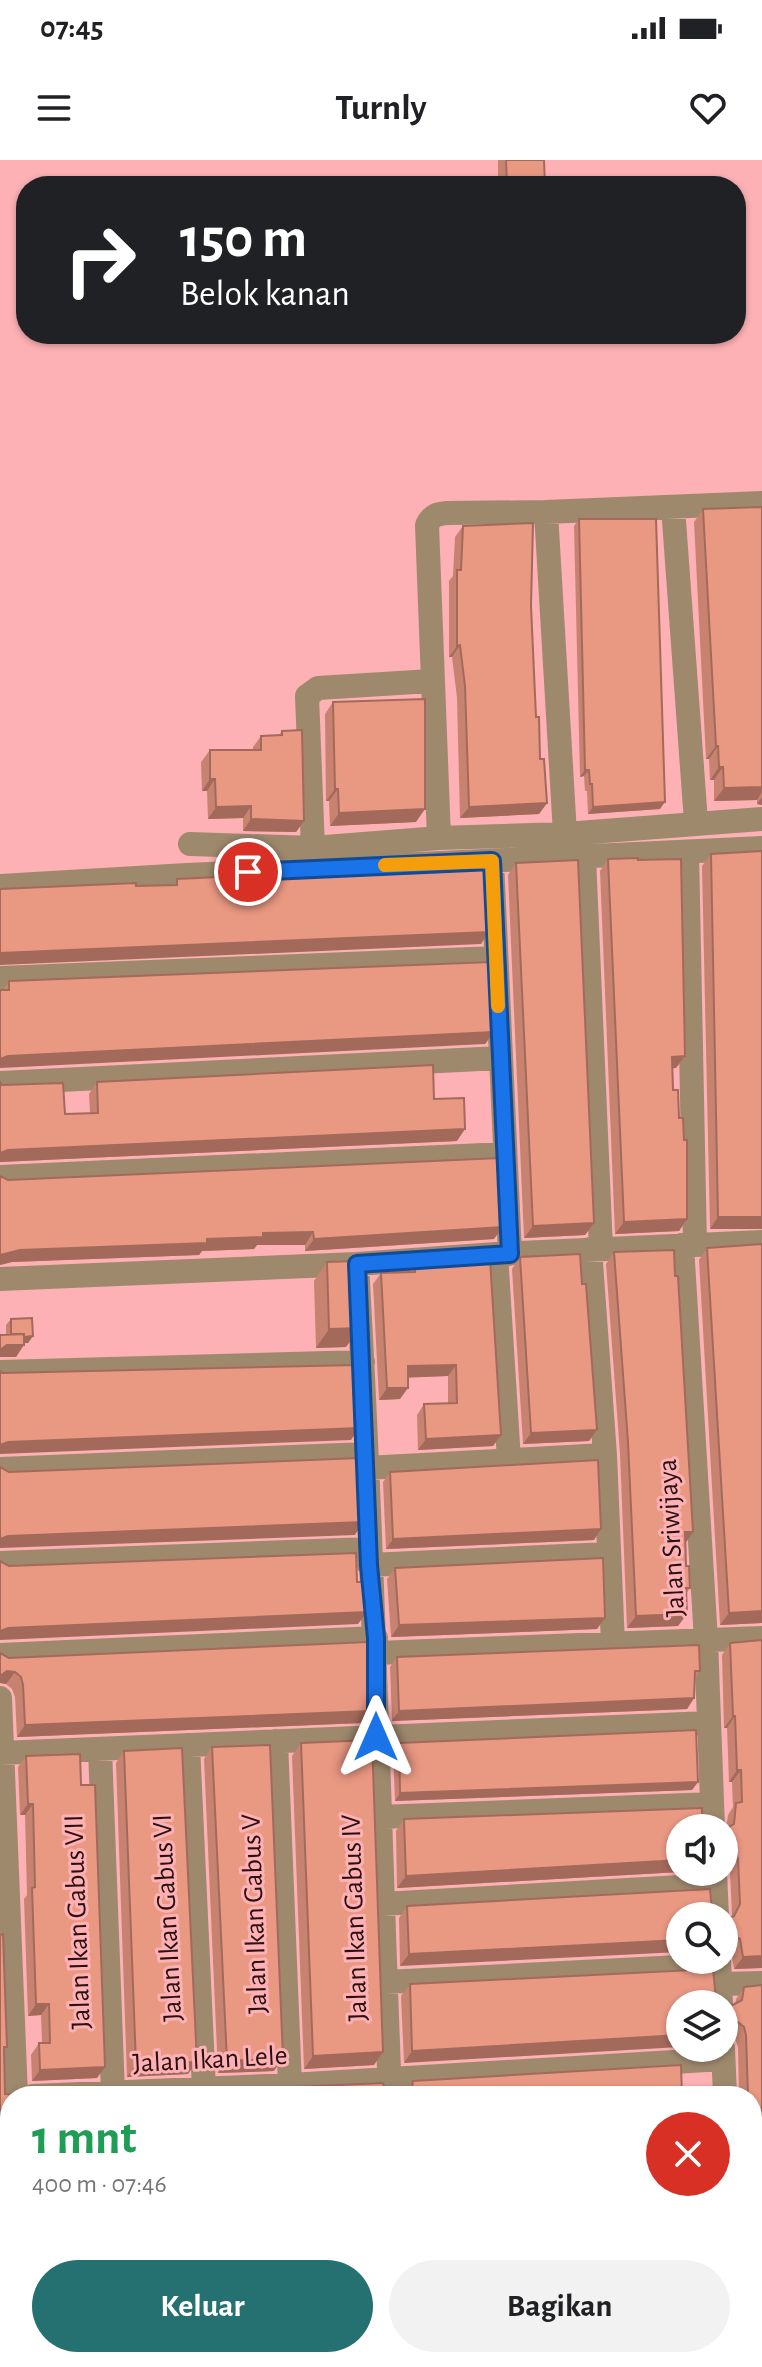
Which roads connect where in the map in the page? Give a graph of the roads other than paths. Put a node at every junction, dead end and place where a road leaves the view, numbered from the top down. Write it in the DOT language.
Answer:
graph roads {
  1 [pos="762,503"];
  2 [pos="673,507"];
  3 [pos="546,512"];
  4 [pos="431,681"];
  5 [pos="762,819"];
  6 [pos="696,822"];
  7 [pos="565,834"];
  8 [pos="439,838"];
  9 [pos="190,844"];
  10 [pos="313,848"];
  11 [pos="762,848"];
  12 [pos="687,852"];
  13 [pos="584,857"];
  14 [pos="492,861"];
  15 [pos="0,886"];
  16 [pos="496,958"];
  17 [pos="0,978"];
  18 [pos="500,1058"];
  19 [pos="0,1083"];
  20 [pos="505,1154"];
  21 [pos="0,1177"];
  22 [pos="762,1242"];
  23 [pos="689,1244"];
  24 [pos="596,1249"];
  25 [pos="503,1254"];
  26 [pos="357,1264"];
  27 [pos="0,1279"];
  28 [pos="363,1362"];
  29 [pos="0,1372"];
  30 [pos="605,1455"];
  31 [pos="509,1460"];
  32 [pos="366,1461"];
  33 [pos="0,1469"];
  34 [pos="609,1554"];
  35 [pos="369,1557"];
  36 [pos="0,1563"];
  37 [pos="762,1638"];
  38 [pos="706,1640"];
  39 [pos="613,1644"];
  40 [pos="376,1645"];
  41 [pos="0,1655"];
  42 [pos="0,1698"];
  43 [pos="708,1723"];
  44 [pos="376,1737"];
  45 [pos="276,1741"];
  46 [pos="188,1745"];
  47 [pos="100,1749"];
  48 [pos="0,1753"];
  49 [pos="712,1814"];
  50 [pos="666,1816"];
  51 [pos="379,1817"];
  52 [pos="666,1882"];
  53 [pos="382,1904"];
  54 [pos="720,1978"];
  55 [pos="386,1982"];
  56 [pos="762,1983"];
  57 [pos="666,2059"];
  58 [pos="723,2062"];
  59 [pos="290,2085"];
  60 [pos="16,2086"];
  61 [pos="113,2086"];
  62 [pos="204,2086"];
  63 [pos="268,2086"];
  64 [pos="340,2086"];
  65 [pos="390,2086"];
  66 [pos="400,2086"];
  67 [pos="725,2086"];
  1 -- 2 [label="street"];
  2 -- 3 [label="street"];
  2 -- 6 [label="street"];
  3 -- 4 [label="street"];
  3 -- 7 [label="street"];
  4 -- 8 [label="street"];
  4 -- 10 [label="street"];
  5 -- 6 [label="street"];
  6 -- 7 [label="street"];
  7 -- 8 [label="street"];
  8 -- 10 [label="street"];
  9 -- 10 [label="street"];
  11 -- 12 [label="street"];
  12 -- 13 [label="street"];
  12 -- 23 [label="street, Jalan Sriwijaya"];
  13 -- 14 [label="street"];
  13 -- 24 [label="street"];
  14 -- 15 [label="street"];
  14 -- 16 [label="street"];
  16 -- 17 [label="street"];
  16 -- 18 [label="street"];
  18 -- 19 [label="street"];
  18 -- 20 [label="street"];
  20 -- 21 [label="street"];
  20 -- 25 [label="street"];
  22 -- 23 [label="street"];
  23 -- 24 [label="street"];
  23 -- 38 [label="street, Jalan Sriwijaya"];
  24 -- 25 [label="street"];
  24 -- 30 [label="street"];
  25 -- 26 [label="street"];
  25 -- 31 [label="street"];
  26 -- 27 [label="street"];
  26 -- 28 [label="street, Jalan Ikan Gabus IV"];
  28 -- 29 [label="street"];
  28 -- 32 [label="street, Jalan Ikan Gabus IV"];
  30 -- 31 [label="street"];
  30 -- 34 [label="street"];
  31 -- 32 [label="street"];
  32 -- 33 [label="street"];
  32 -- 35 [label="street, Jalan Ikan Gabus IV"];
  34 -- 35 [label="street"];
  34 -- 39 [label="street"];
  35 -- 36 [label="street"];
  35 -- 40 [label="street, Jalan Ikan Gabus IV"];
  37 -- 38 [label="street"];
  38 -- 39 [label="street"];
  38 -- 43 [label="street, Jalan Sriwijaya"];
  39 -- 40 [label="street"];
  40 -- 41 [label="street"];
  40 -- 44 [label="street, Jalan Ikan Gabus IV"];
  42 -- 48 [label="street"];
  43 -- 44 [label="street"];
  43 -- 49 [label="street, Jalan Sriwijaya"];
  44 -- 45 [label="street"];
  44 -- 51 [label="street, Jalan Ikan Gabus IV"];
  45 -- 46 [label="street"];
  45 -- 59 [label="street, Jalan Ikan Gabus V"];
  46 -- 47 [label="street"];
  46 -- 62 [label="street, Jalan Ikan Gabus VI"];
  47 -- 48 [label="street"];
  47 -- 61 [label="street, Jalan Ikan Gabus VII"];
  48 -- 60 [label="street"];
  50 -- 51 [label="street"];
  51 -- 53 [label="street, Jalan Ikan Gabus IV"];
  52 -- 53 [label="street"];
  53 -- 55 [label="street, Jalan Ikan Gabus IV"];
  54 -- 55 [label="street"];
  54 -- 56 [label="street"];
  55 -- 65 [label="street, Jalan Ikan Gabus IV"];
  57 -- 66 [label="street, Jalan Ikan Lele"];
  58 -- 67 [label="street"];
  59 -- 63 [label="street, Jalan Ikan Lele"];
  59 -- 64 [label="street, Jalan Ikan Lele"];
}
